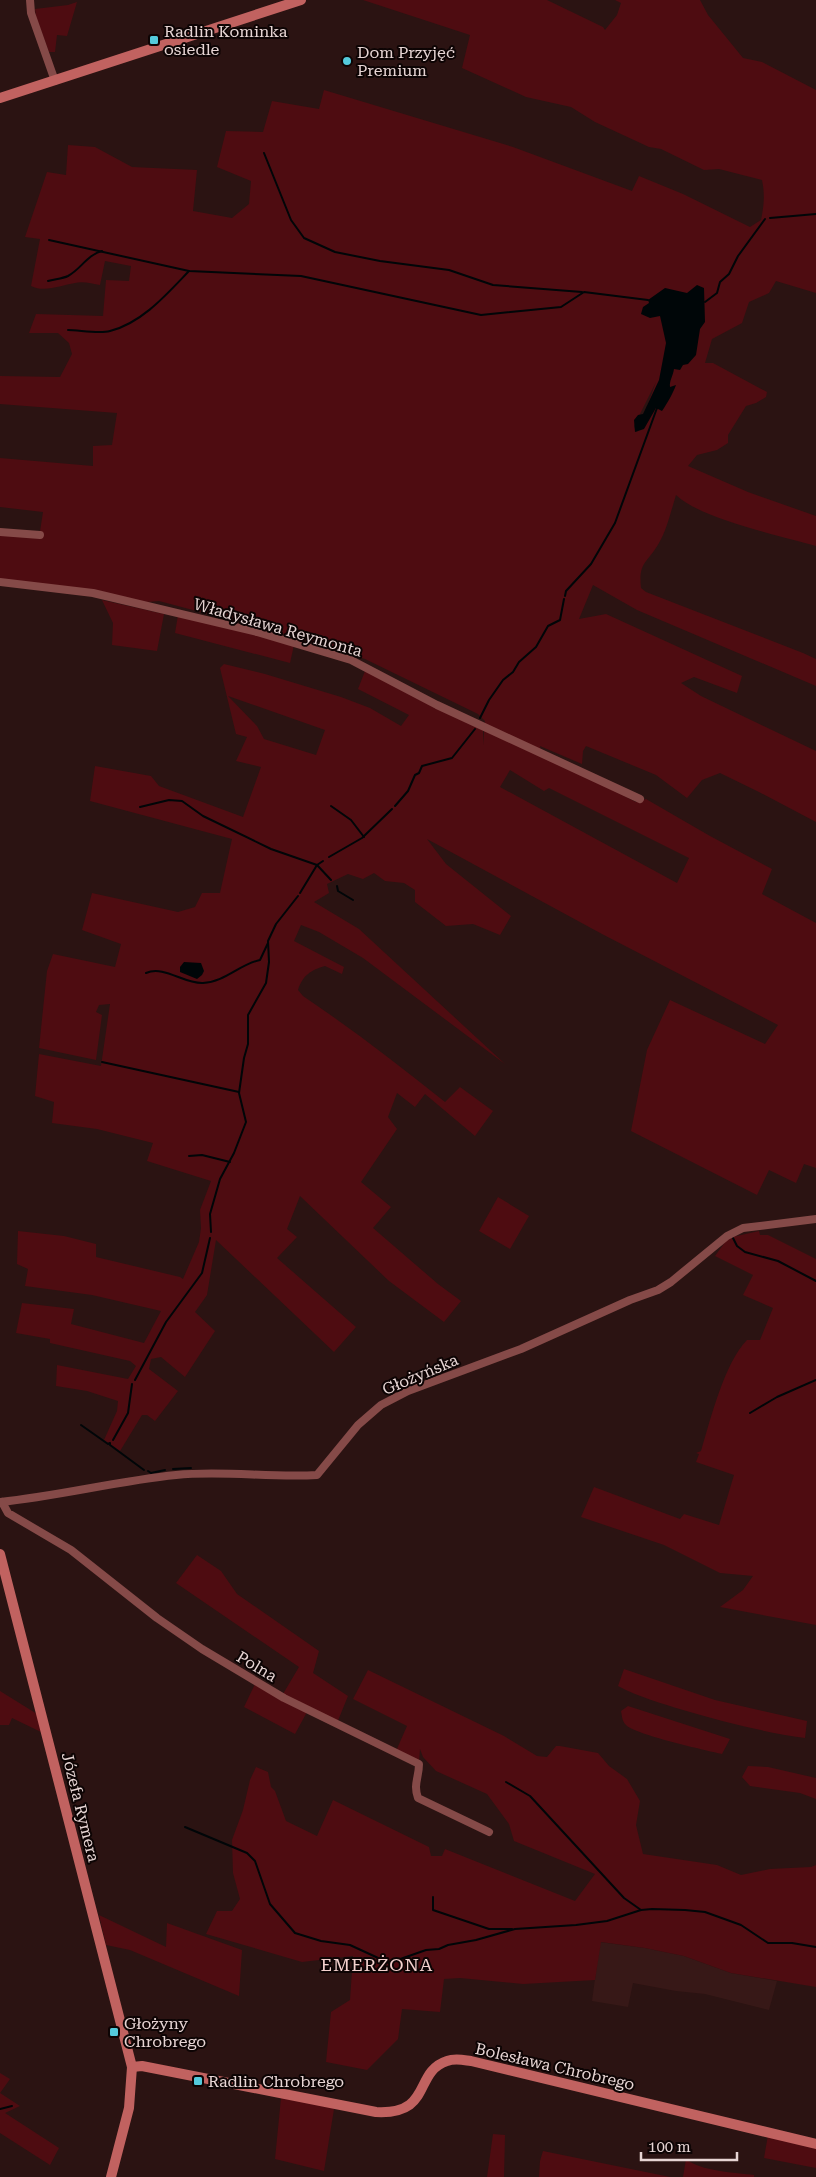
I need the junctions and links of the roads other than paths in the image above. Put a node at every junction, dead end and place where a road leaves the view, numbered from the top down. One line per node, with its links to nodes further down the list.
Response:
1 (30, 0): 3 (street)
2 (302, 0): 3 (street)
3 (55, 80): 4 (street)
4 (0, 98)
5 (0, 532): 6 (street)
6 (40, 535)
7 (0, 582): 8 (street, Władysława Reymonta)
8 (640, 799)
9 (816, 1219): 10 (street, Głożyńska)
10 (1, 1502): 12 (street, Polna)
11 (0, 1554): 13 (street, Józefa Rymera)
12 (489, 1832)
13 (132, 2067): 14 (street, Bolesława Chrobrego); 15 (street, Józefa Rymera)
14 (816, 2144)
15 (111, 2177)

